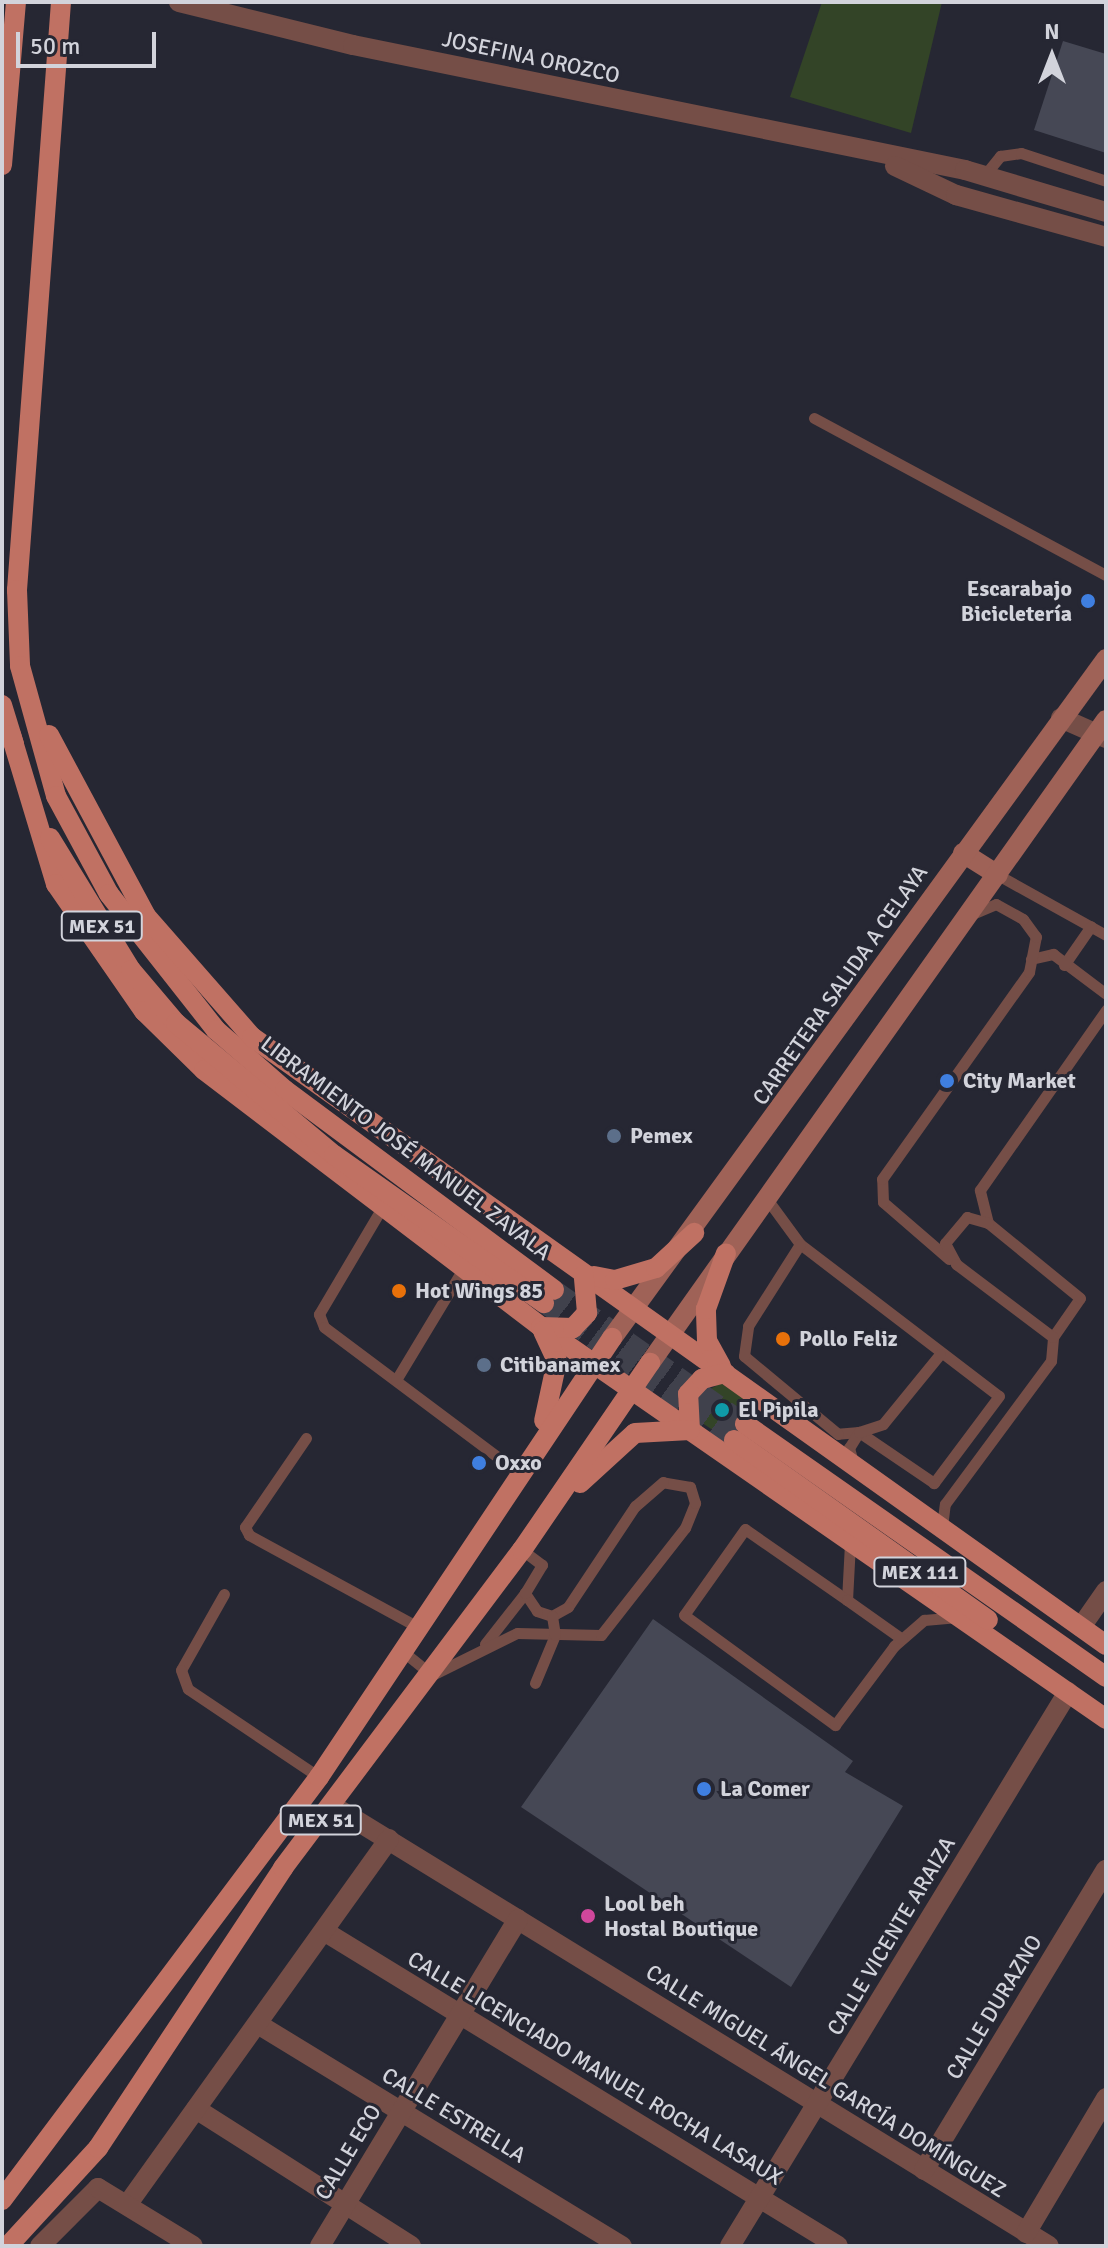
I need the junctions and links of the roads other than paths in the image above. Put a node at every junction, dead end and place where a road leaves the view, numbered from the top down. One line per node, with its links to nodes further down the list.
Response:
1 (16, 2): 5 (main road)
2 (61, 2): 13 (main road, LIBRAMIENTO JOSÉ MANUEL ZAVALA / MEX 51)
3 (179, 2): 4 (street, JOSEFINA OROZCO)
4 (874, 156): 6 (street, JOSEFINA OROZCO); 9 (street, JOSEFINA OROZCO)
5 (2, 165)
6 (984, 176): 7 (lane); 8 (street, JOSEFINA OROZCO)
7 (1106, 181)
8 (1106, 212)
9 (1106, 237)
10 (814, 418): 11 (lane)
11 (1106, 575)
12 (1106, 659): 15 (main road, CARRETERA SALIDA A CELAYA / MEX 51)
13 (26, 688): 17 (main road, LIBRAMIENTO JOSÉ MANUEL ZAVALA / MEX 51); 35 (main road)
14 (2, 705): 17 (main road, LIBRAMIENTO JOSÉ MANUEL ZAVALA / MEX 51)
15 (1061, 718): 16 (street); 18 (main road, CARRETERA SALIDA A CELAYA / MEX 51)
16 (1103, 731): 19 (main road, MEX 51)
17 (11, 735): 28 (main road)
18 (963, 853): 19 (main road); 30 (main road, CARRETERA SALIDA A CELAYA / MEX 51)
19 (998, 875): 20 (main road, MEX 51); 21 (lane)
20 (972, 914): 23 (lane); 27 (main road, MEX 51)
21 (1091, 926): 22 (lane); 24 (lane)
22 (1106, 935)
23 (1031, 959): 24 (lane); 33 (lane)
24 (1064, 965): 25 (lane)
25 (1106, 994)
26 (1106, 1010): 29 (lane)
27 (767, 1199): 31 (lane); 32 (main road, MEX 51)
28 (380, 1211): 34 (main road); 43 (lane)
29 (988, 1223): 33 (lane); 39 (lane)
30 (694, 1233): 35 (main road); 36 (main road, CARRETERA SALIDA A CELAYA / MEX 51)
31 (800, 1244): 40 (lane); 46 (lane)
32 (726, 1253): 38 (main road, MEX 51); 42 (main road)
33 (956, 1264): 39 (lane)
34 (463, 1269): 37 (main road); 43 (lane)
35 (584, 1275): 36 (main road); 37 (main road)
36 (636, 1306): 38 (main road); 41 (main road, CARRETERA SALIDA A CELAYA / MEX 51)
37 (541, 1327): 41 (main road); 49 (main road)
38 (672, 1332): 42 (main road); 44 (main road, MEX 51)
39 (1053, 1337): 51 (lane)
40 (940, 1354): 46 (lane); 46 (lane)
41 (594, 1364): 44 (main road); 49 (main road, MEX 51)
42 (725, 1373): 45 (main road); 48 (main road)
43 (396, 1380): 49 (lane)
44 (632, 1390): 45 (main road); 50 (main road, MEX 51)
45 (690, 1430): 50 (main road); 52 (main road)
46 (859, 1432): 48 (lane)
47 (306, 1438): 60 (lane)
48 (853, 1462): 51 (main road)
49 (518, 1472): 60 (main road, MEX 51)
50 (544, 1521): 53 (main road, MEX 51)
51 (942, 1527): 61 (main road)
52 (850, 1543): 57 (lane); 59 (main road)
53 (522, 1550): 55 (lane); 67 (main road, MEX 51)
54 (1106, 1591): 61 (street)
55 (525, 1593): 58 (lane); 64 (lane)
56 (224, 1594): 73 (lane)
57 (847, 1600): 63 (lane); 63 (lane)
58 (552, 1616): 62 (lane); 62 (lane)
59 (960, 1617): 63 (lane); 70 (main road)
60 (416, 1626): 66 (main road, MEX 51)
61 (1081, 1627): 65 (main road)
62 (555, 1635): 64 (lane); 69 (lane)
63 (902, 1639)
64 (484, 1644): 67 (lane)
65 (1106, 1645)
66 (406, 1654): 67 (lane); 73 (main road, MEX 51)
67 (432, 1675): 74 (main road, MEX 51)
68 (1106, 1677): 71 (main road, MEX 111)
69 (535, 1683)
70 (1068, 1692): 72 (main road); 82 (street, CALLE VICENTE ARAIZA)
71 (1106, 1703)
72 (1106, 1719)
73 (319, 1777): 87 (main road, MEX 51)
74 (333, 1806): 75 (street, CALLE MIGUEL ÁNGEL GARCÍA DOMÍNGUEZ); 91 (main road, MEX 51)
75 (389, 1839): 77 (street, CALLE MIGUEL ÁNGEL GARCÍA DOMÍNGUEZ); 78 (street)
76 (1106, 1870): 85 (street, CALLE DURAZNO)
77 (518, 1919): 79 (street, CALLE ECO); 82 (street, CALLE MIGUEL ÁNGEL GARCÍA DOMÍNGUEZ)
78 (327, 1933): 79 (street, CALLE LICENCIADO MANUEL ROCHA LASAUX); 80 (street)
79 (460, 2014): 84 (street, CALLE ECO); 86 (street, CALLE LICENCIADO MANUEL ROCHA LASAUX)
80 (261, 2026): 83 (street); 84 (street, CALLE ESTRELLA)
81 (1106, 2098): 90 (street)
82 (817, 2104): 85 (street, CALLE MIGUEL ÁNGEL GARCÍA DOMÍNGUEZ); 86 (street, CALLE VICENTE ARAIZA)
83 (196, 2109): 88 (street); 89 (street)
84 (401, 2111): 88 (street, CALLE ECO); 96 (street, CALLE ESTRELLA)
85 (924, 2170): 90 (street, CALLE MIGUEL ÁNGEL GARCÍA DOMÍNGUEZ)
86 (760, 2196): 97 (street, CALLE VICENTE ARAIZA); 98 (street, CALLE LICENCIADO MANUEL ROCHA LASAUX)
87 (2, 2200)
88 (345, 2204): 94 (street, CALLE ECO); 95 (street)
89 (127, 2205): 92 (street); 93 (street)
90 (1026, 2233): 99 (street, CALLE MIGUEL ÁNGEL GARCÍA DOMÍNGUEZ)
91 (8, 2246)
92 (40, 2246)
93 (193, 2246)
94 (320, 2246)
95 (411, 2246)
96 (622, 2246)
97 (730, 2246)
98 (838, 2246)
99 (1049, 2246)

